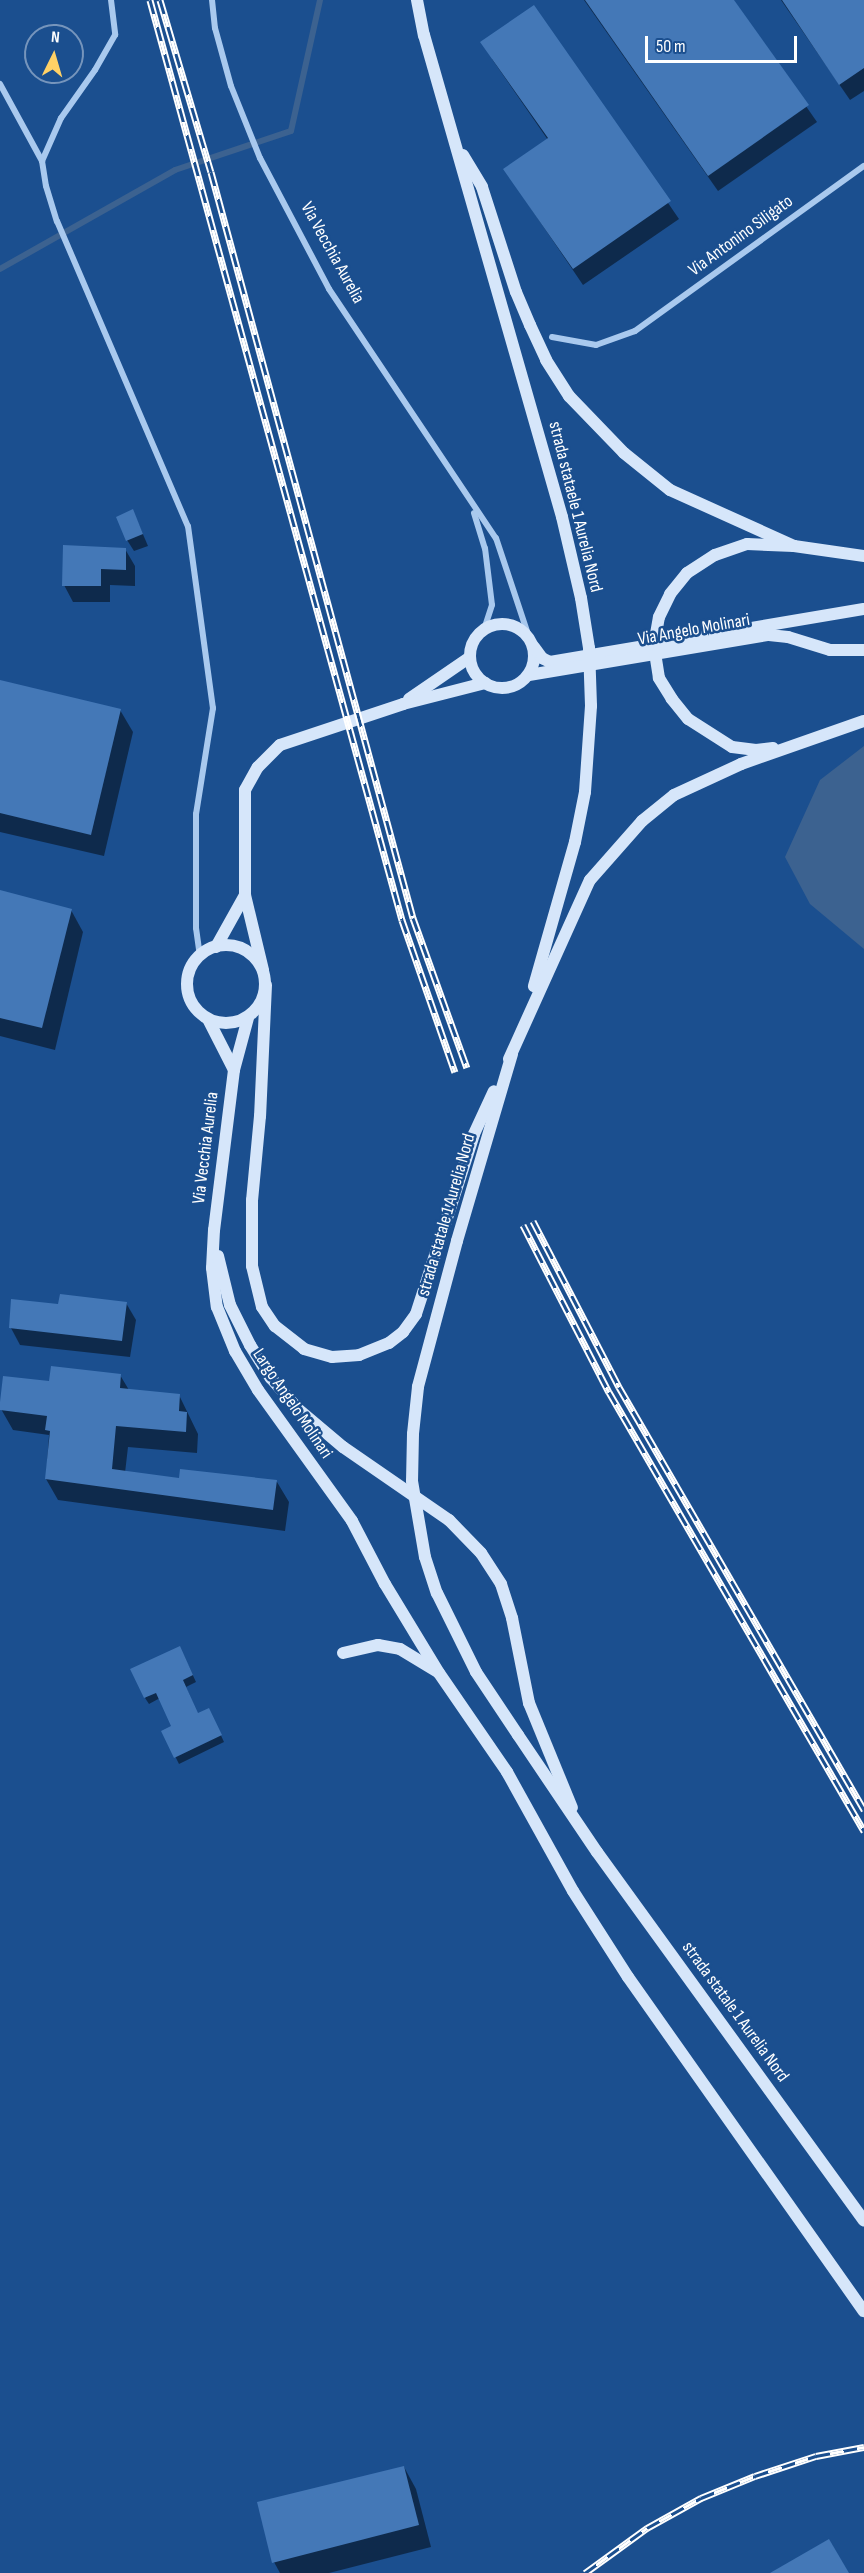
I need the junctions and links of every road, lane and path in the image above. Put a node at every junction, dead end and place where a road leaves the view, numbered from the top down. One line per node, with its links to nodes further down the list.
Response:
1 (111, 0): 6 (street)
2 (212, 0): 9 (street, Via Vecchia Aurelia)
3 (417, 0): 5 (main road, strada stataele 1 Aurelia Nord)
4 (0, 84): 6 (street)
5 (454, 140): 10 (main road); 29 (main road, strada stataele 1 Aurelia Nord)
6 (42, 161): 24 (street)
7 (864, 166): 8 (street, Via Antonino Siligato)
8 (552, 337)
9 (469, 501): 13 (street, Via Vecchia Aurelia); 14 (street, Via Vecchia Aurelia)
10 (794, 546): 11 (main road); 21 (main road)
11 (864, 556)
12 (864, 609): 14 (main road, Via Angelo Molinari)
13 (484, 629): 14 (main road); 16 (main road)
14 (531, 642): 17 (main road)
15 (864, 650): 17 (main road, Via Angelo Molinari)
16 (470, 657): 18 (main road); 19 (main road)
17 (529, 675): 18 (main road)
18 (485, 683): 19 (main road)
19 (403, 704): 22 (main road)
20 (864, 721): 21 (main road)
21 (797, 744): 29 (main road)
22 (245, 895): 23 (main road); 25 (main road)
23 (216, 947): 24 (main road); 25 (main road)
24 (200, 955): 28 (main road)
25 (263, 970): 26 (main road)
26 (266, 985): 27 (main road); 30 (main road)
27 (248, 1018): 28 (main road); 31 (main road, Via Vecchia Aurelia)
28 (208, 1019): 31 (main road, Via Vecchia Aurelia)
29 (520, 1030): 30 (main road)
30 (512, 1054): 35 (main road, strada statale 1 Aurelia Nord)
31 (234, 1070): 32 (main road, Via Vecchia Aurelia)
32 (214, 1230): 34 (main road, Largo Angelo Molinari); 35 (main road)
33 (343, 1653): 34 (main road)
34 (439, 1673): 37 (main road, Largo Angelo Molinari)
35 (577, 1823): 36 (main road, strada statale 1 Aurelia Nord)
36 (864, 2221)
37 (864, 2311)

